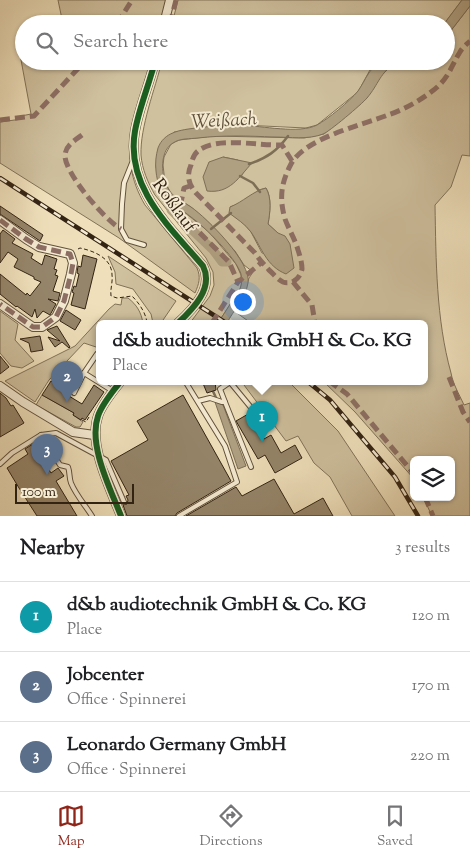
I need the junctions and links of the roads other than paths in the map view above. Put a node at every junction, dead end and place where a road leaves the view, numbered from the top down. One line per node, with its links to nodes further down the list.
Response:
1 (170, 0): 2 (street)
2 (166, 15)
3 (152, 70): 4 (street, Roßlauf)
4 (134, 158): 6 (lane); 8 (street, Roßlauf)
5 (0, 220): 7 (street)
6 (144, 245)
7 (0, 304)
8 (181, 320)
9 (96, 357): 10 (lane)
10 (84, 373): 11 (lane); 19 (lane)
11 (96, 379)
12 (105, 385): 18 (lane)
13 (118, 385): 18 (street)
14 (188, 385): 20 (lane)
15 (226, 385): 21 (lane)
16 (232, 385): 22 (lane)
17 (0, 386): 24 (street)
18 (113, 391): 24 (street)
19 (74, 393)
20 (198, 401): 21 (lane); 31 (lane)
21 (224, 402): 27 (lane)
22 (258, 416)
23 (41, 435): 25 (lane); 26 (lane); 29 (lane)
24 (94, 435): 25 (street)
25 (99, 456): 28 (lane); 30 (street)
26 (0, 464)
27 (251, 467)
28 (124, 502)
29 (92, 516)
30 (121, 516)
31 (179, 516)

